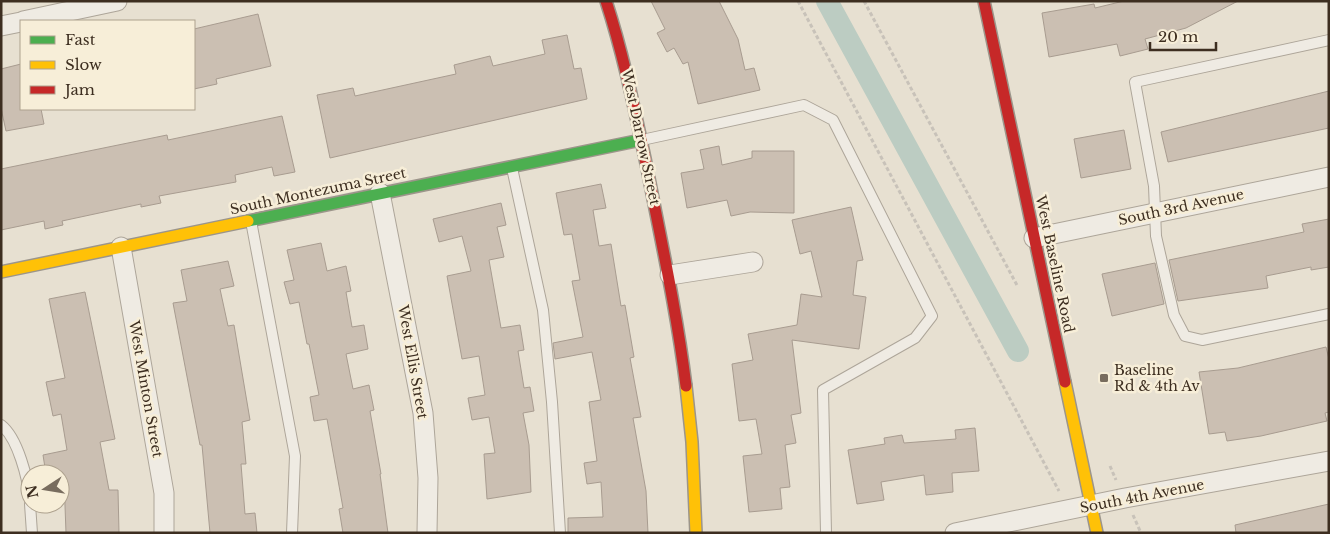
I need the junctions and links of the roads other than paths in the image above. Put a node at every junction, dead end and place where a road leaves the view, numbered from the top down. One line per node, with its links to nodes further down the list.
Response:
1 (117, 1): 4 (street)
2 (606, 1): 8 (street, West Darrow Street)
3 (984, 1): 14 (street, West Baseline Road)
4 (27, 20)
5 (20, 21): 6 (street)
6 (1, 26)
7 (1329, 40): 12 (lane)
8 (641, 140): 9 (street, South Montezuma Street); 18 (street, West Darrow Street); 31 (lane)
9 (512, 168): 11 (street, South Montezuma Street); 29 (lane)
10 (1329, 177): 12 (street, South 3rd Avenue)
11 (380, 193): 13 (street, South Montezuma Street); 28 (street, West Ellis Street)
12 (1155, 212): 14 (street, South 3rd Avenue); 19 (lane)
13 (250, 220): 15 (street, South Montezuma Street); 27 (lane)
14 (1034, 238): 23 (street, West Baseline Road)
15 (121, 247): 17 (street, South Montezuma Street); 26 (street, West Minton Street)
16 (752, 262): 18 (street)
17 (1, 272)
18 (670, 275): 30 (street, West Darrow Street)
19 (1329, 314)
20 (1, 425): 22 (lane)
21 (1329, 461): 23 (street, South 4th Avenue)
22 (22, 464)
23 (1092, 505): 32 (street, South 4th Avenue); 33 (street, West Baseline Road)
24 (31, 514): 25 (lane)
25 (32, 533)
26 (164, 533)
27 (292, 533)
28 (427, 533)
29 (560, 533)
30 (696, 533)
31 (826, 533)
32 (955, 533)
33 (1098, 533)

